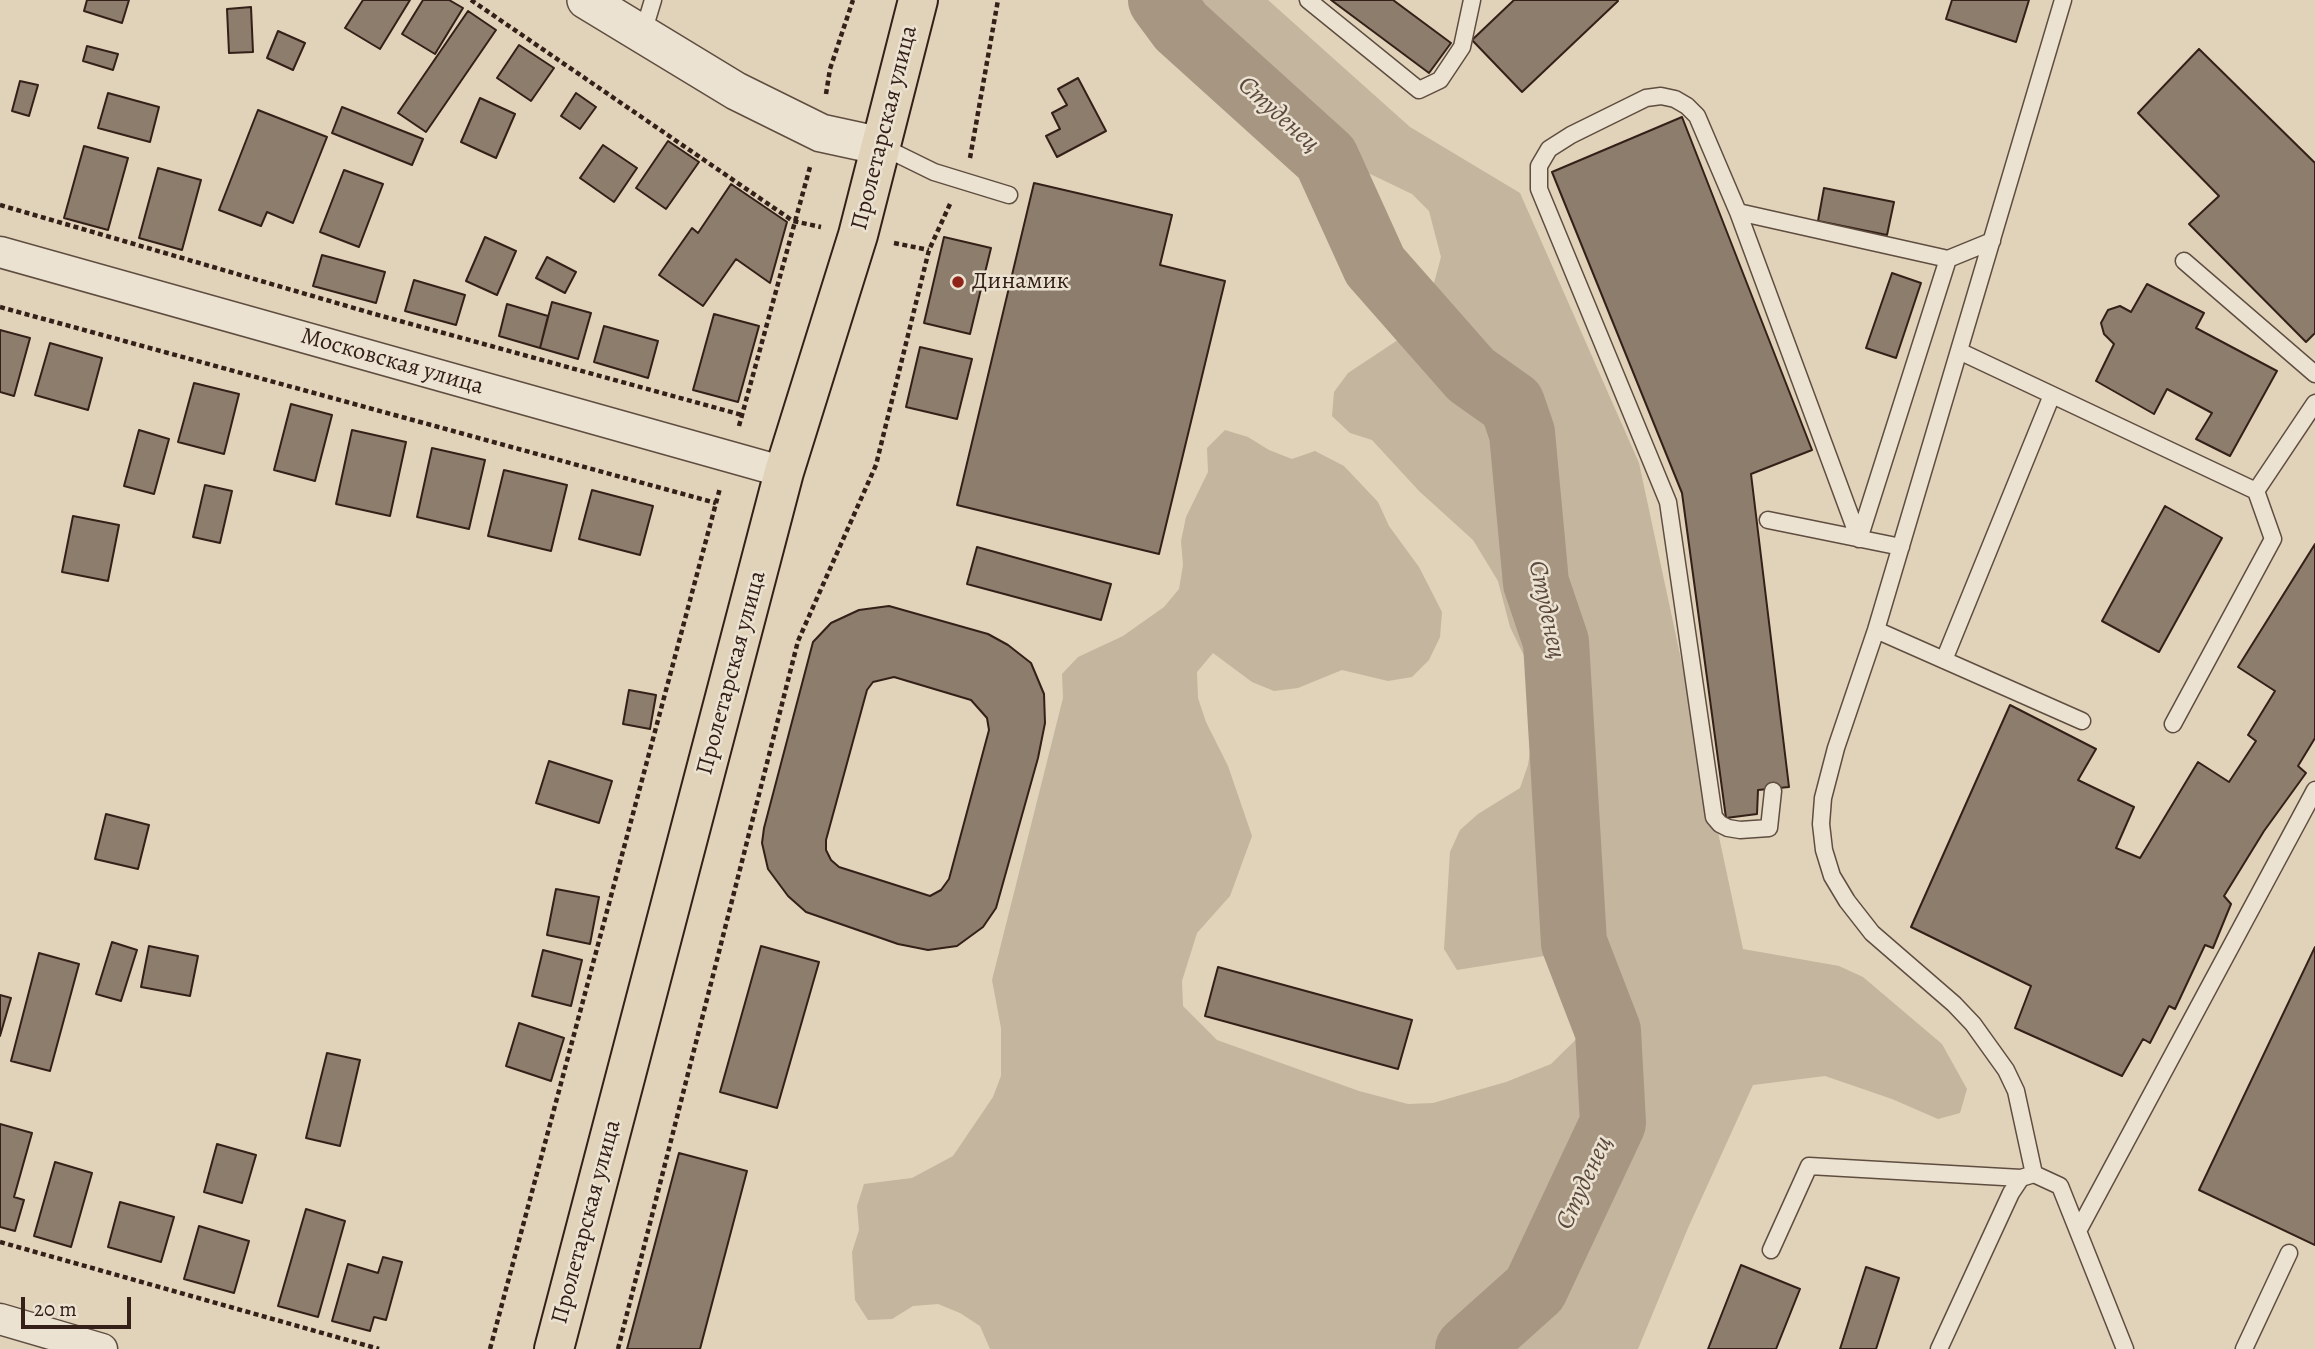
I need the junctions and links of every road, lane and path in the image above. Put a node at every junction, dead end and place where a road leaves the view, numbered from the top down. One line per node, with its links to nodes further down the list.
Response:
1 (471, 0): 12 (path)
2 (586, 0): 8 (street)
3 (918, 0): 9 (main road, Пролетарская улица)
4 (998, 0): 10 (path)
5 (1308, 0): 6 (lane)
6 (1472, 0)
7 (2063, 0): 14 (lane)
8 (648, 17): 9 (street)
9 (881, 146): 10 (lane); 23 (main road, Пролетарская улица)
10 (960, 182): 11 (lane); 44 (path)
11 (1009, 195)
12 (0, 205)
13 (1738, 212): 16 (lane); 26 (lane); 33 (lane)
14 (1992, 240): 16 (lane); 19 (lane)
15 (0, 252): 23 (street, Московская улица)
16 (1948, 259): 26 (lane)
17 (2184, 261): 20 (lane)
18 (0, 307): 42 (path)
19 (1959, 351): 21 (lane); 27 (lane)
20 (2315, 374)
21 (2052, 395): 24 (lane); 29 (lane)
22 (2315, 403): 24 (lane)
23 (784, 472): 43 (main road, Пролетарская улица)
24 (2256, 491): 31 (lane)
25 (1768, 520): 26 (lane)
26 (1859, 538): 27 (lane)
27 (1901, 547): 28 (lane)
28 (1876, 630): 29 (lane); 34 (lane)
29 (1944, 660): 30 (lane)
30 (2082, 721)
31 (2173, 724)
32 (2315, 790): 35 (lane)
33 (1773, 791)
34 (2028, 1176): 35 (lane); 37 (lane); 45 (lane)
35 (2078, 1231): 46 (lane)
36 (0, 1242): 41 (path)
37 (1771, 1250)
38 (2289, 1252): 47 (lane)
39 (0, 1319): 40 (street)
40 (102, 1349)
41 (379, 1349)
42 (490, 1349)
43 (554, 1349)
44 (618, 1349)
45 (1939, 1349)
46 (2125, 1349)
47 (2244, 1349)

